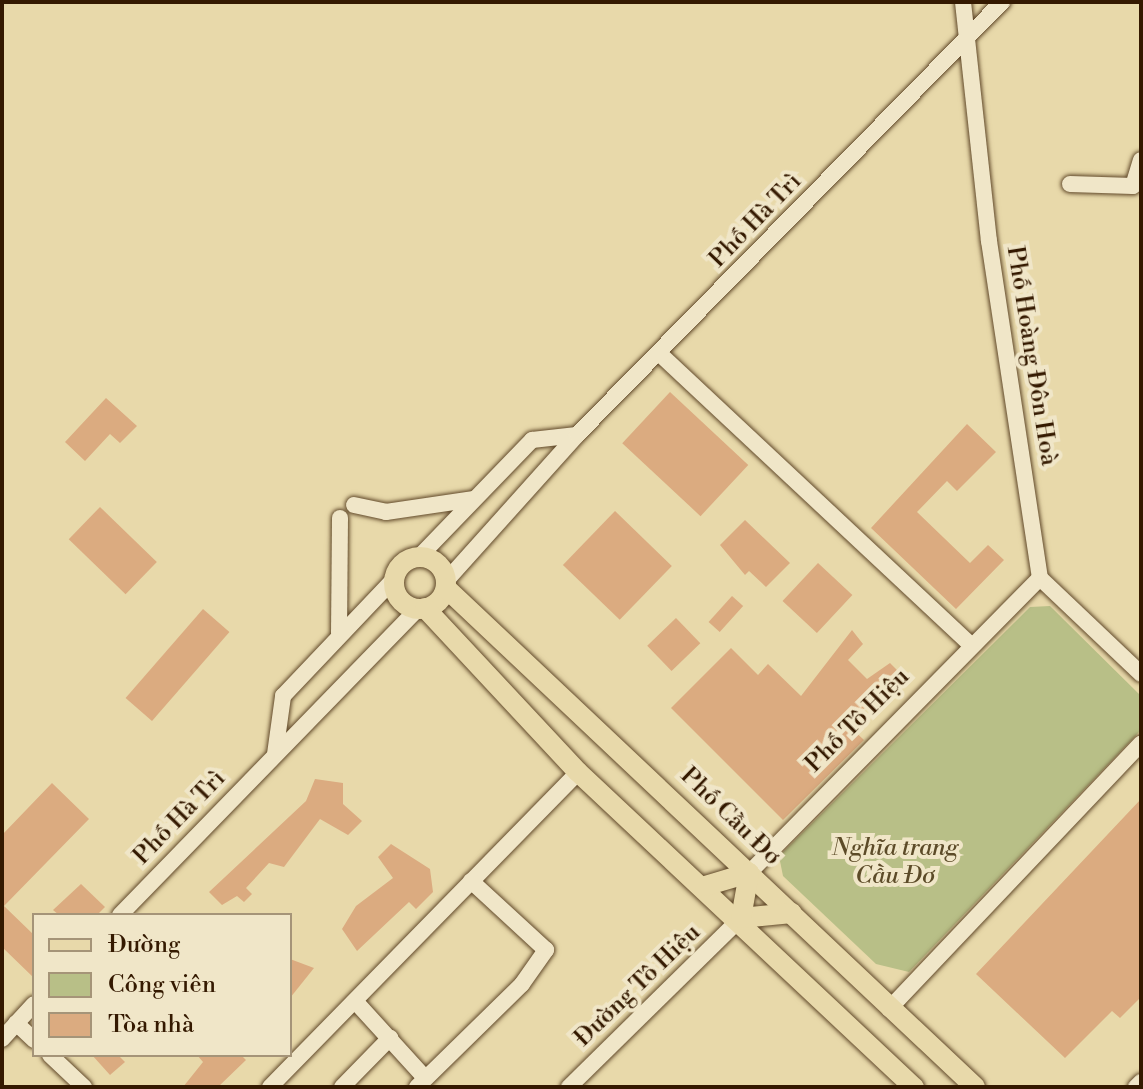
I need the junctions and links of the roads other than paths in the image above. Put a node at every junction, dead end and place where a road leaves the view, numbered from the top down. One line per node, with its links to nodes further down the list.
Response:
1 (963, 2): 3 (street, Phố Hoàng Đôn Hoà)
2 (1002, 2): 3 (street, Phố Hà Trì)
3 (968, 39): 6 (street, Phố Hà Trì); 12 (street, Phố Hoàng Đôn Hoà)
4 (1141, 160): 5 (street)
5 (1070, 184)
6 (660, 354): 7 (street, Phố Hà Trì); 17 (street)
7 (577, 435): 8 (street); 14 (street, Phố Hà Trì)
8 (474, 499): 9 (street); 11 (street)
9 (354, 505)
10 (340, 518): 16 (street)
11 (419, 557): 13 (main road); 14 (main road)
12 (1040, 578): 17 (street, Phố Tô Hiệu); 18 (street)
13 (394, 579): 15 (main road); 16 (street)
14 (446, 584): 15 (main road); 22 (main road, Phố Cầu Đơ)
15 (421, 608): 20 (street, Phố Hà Trì); 21 (main road)
16 (339, 633): 20 (street)
17 (972, 646): 22 (street, Phố Tô Hiệu)
18 (1141, 674)
19 (1141, 743): 30 (street)
20 (275, 754): 25 (street, Phố Hà Trì)
21 (578, 772): 23 (street); 24 (main road)
22 (749, 873): 24 (main road); 26 (main road, Phố Cầu Đơ); 27 (main road)
23 (471, 881): 28 (street); 37 (street)
24 (705, 886): 27 (main road)
25 (122, 913)
26 (792, 913): 27 (main road); 30 (main road, Phố Cầu Đơ)
27 (741, 918): 41 (street, Đường Tô Hiệu); 42 (main road)
28 (355, 1001): 33 (street); 39 (street)
29 (32, 1006): 31 (street)
30 (889, 1009): 43 (main road, Phố Cầu Đơ)
31 (16, 1023): 32 (street); 34 (street)
32 (32, 1038)
33 (390, 1038): 37 (street); 40 (street)
34 (2, 1039)
35 (52, 1057): 38 (street)
36 (1141, 1082): 44 (street)
37 (421, 1083)
38 (84, 1087)
39 (270, 1087)
40 (342, 1087)
41 (569, 1087)
42 (914, 1087)
43 (975, 1087)
44 (1136, 1087)

